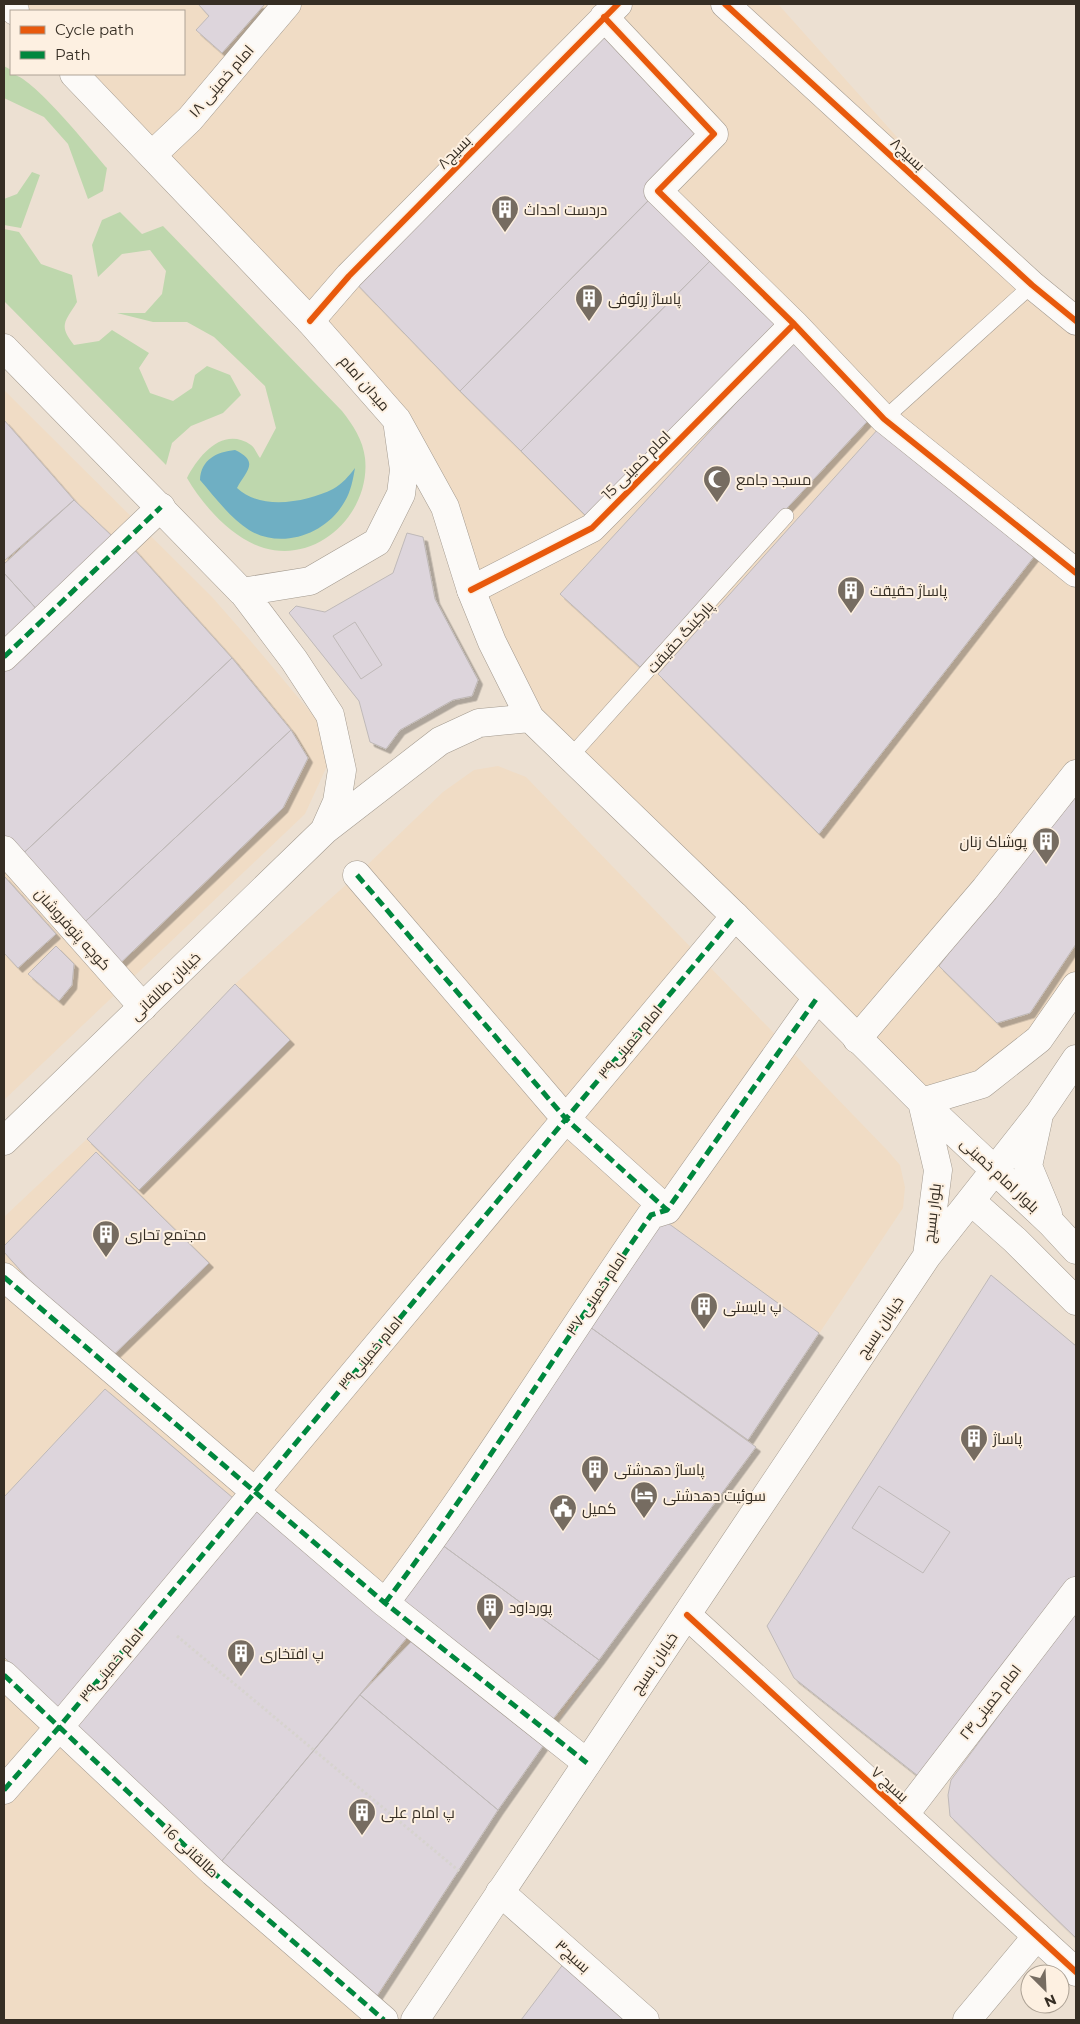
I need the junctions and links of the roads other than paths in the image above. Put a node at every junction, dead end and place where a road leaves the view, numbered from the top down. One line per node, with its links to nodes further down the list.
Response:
1 (287, 4): 5 (street, امام خمینی ۱۸)
2 (725, 4): 6 (street, بسیج۸)
3 (611, 10): 7 (street, بسیج۸); 9 (street)
4 (75, 75): 5 (street, میدان امام)
5 (152, 155): 7 (street, میدان امام)
6 (1032, 285): 8 (street, بسیج۸); 11 (lane)
7 (310, 321): 12 (street, میدان امام)
8 (1076, 321)
9 (794, 324): 11 (street); 16 (street, امام خمینی 15)
10 (4, 348): 13 (street)
11 (884, 419): 15 (street)
12 (397, 420): 16 (street); 17 (street, میدان امام)
13 (161, 508): 17 (street); 18 (street)
14 (786, 516): 20 (lane, پارکینگ حقیقت)
15 (1076, 573)
16 (471, 590): 19 (street)
17 (242, 591): 22 (street)
18 (4, 657)
19 (530, 718): 20 (street, بلوار امام خمینی); 22 (street, خیابان طالقانی)
20 (571, 756): 25 (street, بلوار امام خمینی)
21 (1076, 774): 29 (street)
22 (325, 830): 28 (street, خیابان طالقانی)
23 (4, 850): 28 (street, کوچه پتوفروشان)
24 (357, 875): 33 (street)
25 (735, 916): 27 (street, بلوار امام خمینی); 33 (street, امام خمینی۳۹)
26 (1076, 986): 31 (street)
27 (817, 998): 29 (street, بلوار امام خمینی); 37 (street, امام خمینی ۳۷)
28 (143, 1007): 34 (street, خیابان طالقانی)
29 (857, 1039): 31 (street, بلوار امام خمینی)
30 (1076, 1059): 32 (street, بلوار بسیج)
31 (922, 1102): 35 (street, بلوار امام خمینی); 40 (street, بلوار بسیج)
32 (1039, 1114): 35 (street, بلوار بسیج); 38 (street)
33 (566, 1119): 37 (street); 43 (street, امام خمینی۳۹)
34 (4, 1141)
35 (995, 1171): 36 (street, بلوار بسیج); 38 (street, بلوار امام خمینی)
36 (971, 1201): 40 (street, بلوار بسیج); 42 (street)
37 (667, 1210): 45 (street, امام خمینی ۳۷)
38 (1051, 1223): 39 (street, بلوار امام خمینی)
39 (1076, 1250)
40 (927, 1256): 46 (street, خیابان بسیج)
41 (4, 1277): 43 (street)
42 (1076, 1301)
43 (255, 1492): 45 (street); 48 (street, امام خمینی۳۹)
44 (1076, 1591): 51 (street, امام خمینی۲۴)
45 (385, 1603): 49 (street)
46 (687, 1615): 49 (street, خیابان بسیج); 51 (street, بسیج ۷)
47 (4, 1675): 48 (street, طالقانی 16)
48 (60, 1726): 50 (street, امام خمینی۳۹); 55 (street, طالقانی 16)
49 (587, 1763): 52 (street, خیابان بسیج)
50 (4, 1790)
51 (904, 1814): 53 (street, بسیج ۷)
52 (500, 1892): 56 (street, خیابان بسیج); 57 (street, بسیج۳)
53 (1038, 1936): 54 (street, بسیج ۷); 58 (street)
54 (1076, 1972)
55 (384, 2020)
56 (415, 2020)
57 (645, 2020)
58 (967, 2020)

